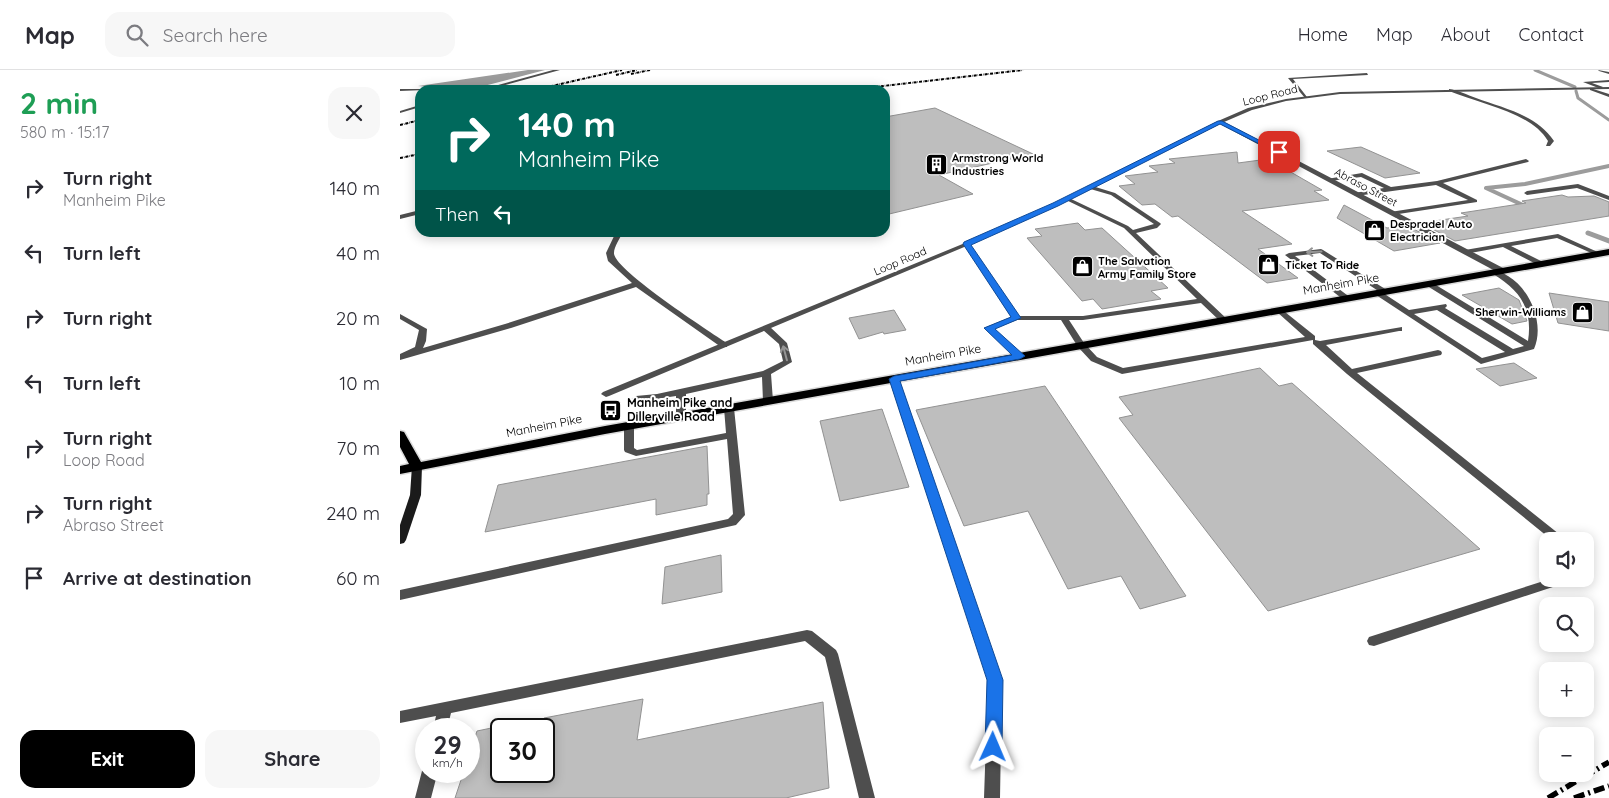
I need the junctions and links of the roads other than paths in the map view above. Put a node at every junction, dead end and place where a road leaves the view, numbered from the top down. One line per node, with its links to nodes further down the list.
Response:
1 (558, 70): 6 (street)
2 (1600, 70): 3 (street)
3 (1609, 73)
4 (1367, 74): 14 (street)
5 (1609, 81): 7 (street)
6 (501, 85)
7 (1600, 88): 8 (street, Loop Road); 9 (street, Loop Road)
8 (1609, 88)
9 (1591, 89): 12 (street, Loop Road); 13 (street)
10 (400, 90): 11 (street)
11 (415, 90)
12 (1451, 90): 14 (street, Loop Road); 18 (street)
13 (1609, 96)
14 (1305, 97): 17 (street, Loop Road)
15 (415, 108): 16 (street)
16 (400, 112)
17 (1220, 122): 20 (street, Abraso Street); 22 (street, Loop Road)
18 (1548, 145)
19 (1526, 161): 21 (street)
20 (1330, 179): 23 (street); 25 (street, Abraso Street)
21 (1437, 183): 23 (street); 29 (street)
22 (1090, 187): 27 (street, Loop Road); 31 (street)
23 (1390, 190): 25 (street)
24 (1527, 193): 26 (street)
25 (1356, 194): 29 (street, Abraso Street)
26 (1609, 198)
27 (1067, 199): 31 (street); 33 (street, Loop Road)
28 (415, 213): 30 (street)
29 (1392, 213): 35 (street, Abraso Street)
30 (400, 217)
31 (1130, 232): 44 (street)
32 (618, 237): 40 (street)
33 (967, 244): 51 (street); 53 (street, Loop Road)
34 (1504, 245): 35 (street); 37 (street); 38 (street)
35 (1465, 252): 39 (street, Abraso Street)
36 (1609, 252): 37 (main road, Manheim Pike)
37 (1598, 254): 38 (main road, Manheim Pike)
38 (1540, 264): 39 (main road, Manheim Pike)
39 (1499, 272): 41 (main road, Manheim Pike); 58 (street, Abraso Street)
40 (637, 284): 56 (street); 60 (street)
41 (1428, 284): 42 (main road, Manheim Pike); 45 (street)
42 (1382, 292): 43 (main road, Manheim Pike); 43 (street, one-way to 43); 48 (street)
43 (1348, 298): 47 (main road, Manheim Pike)
44 (1203, 300): 50 (street); 52 (street)
45 (1458, 303): 46 (street); 58 (street)
46 (1438, 307): 48 (street); 59 (street)
47 (1280, 310): 52 (main road, Manheim Pike); 55 (street)
48 (1407, 313): 59 (street)
49 (400, 316): 60 (street)
50 (1063, 317): 51 (street); 57 (street)
51 (1016, 318): 62 (street)
52 (1224, 320): 57 (main road, Manheim Pike)
53 (766, 328): 56 (street, Loop Road); 65 (street, one-way to 53)
54 (1399, 329): 55 (street)
55 (1315, 341): 57 (street); 64 (street)
56 (724, 345): 68 (street, Loop Road)
57 (1081, 345): 62 (main road, Manheim Pike)
58 (1531, 347): 59 (street)
59 (1511, 352)
60 (416, 353): 63 (street)
61 (1438, 353): 64 (street)
62 (1020, 356): 66 (main road, Manheim Pike)
63 (400, 357)
64 (1350, 372): 78 (street)
65 (766, 374): 67 (street); 70 (street)
66 (894, 379): 70 (main road, Manheim Pike); 89 (street)
67 (681, 392): 69 (street); 72 (street)
68 (606, 394)
69 (636, 399)
70 (768, 401): 71 (main road, Manheim Pike)
71 (729, 408): 72 (main road, Manheim Pike); 75 (street)
72 (681, 416): 73 (main road, Manheim Pike)
73 (629, 426): 75 (street); 76 (main road, Manheim Pike)
74 (400, 435): 76 (main road)
75 (732, 435): 81 (street)
76 (417, 466): 77 (main road, Manheim Pike); 79 (main road)
77 (400, 470)
78 (1549, 532)
79 (400, 540)
80 (1539, 587): 82 (street)
81 (400, 595)
82 (1374, 641)
83 (445, 708): 84 (street); 85 (street); 88 (street)
84 (400, 717)
85 (443, 718)
86 (427, 783): 87 (street)
87 (424, 798)
88 (867, 798)
89 (992, 798)

